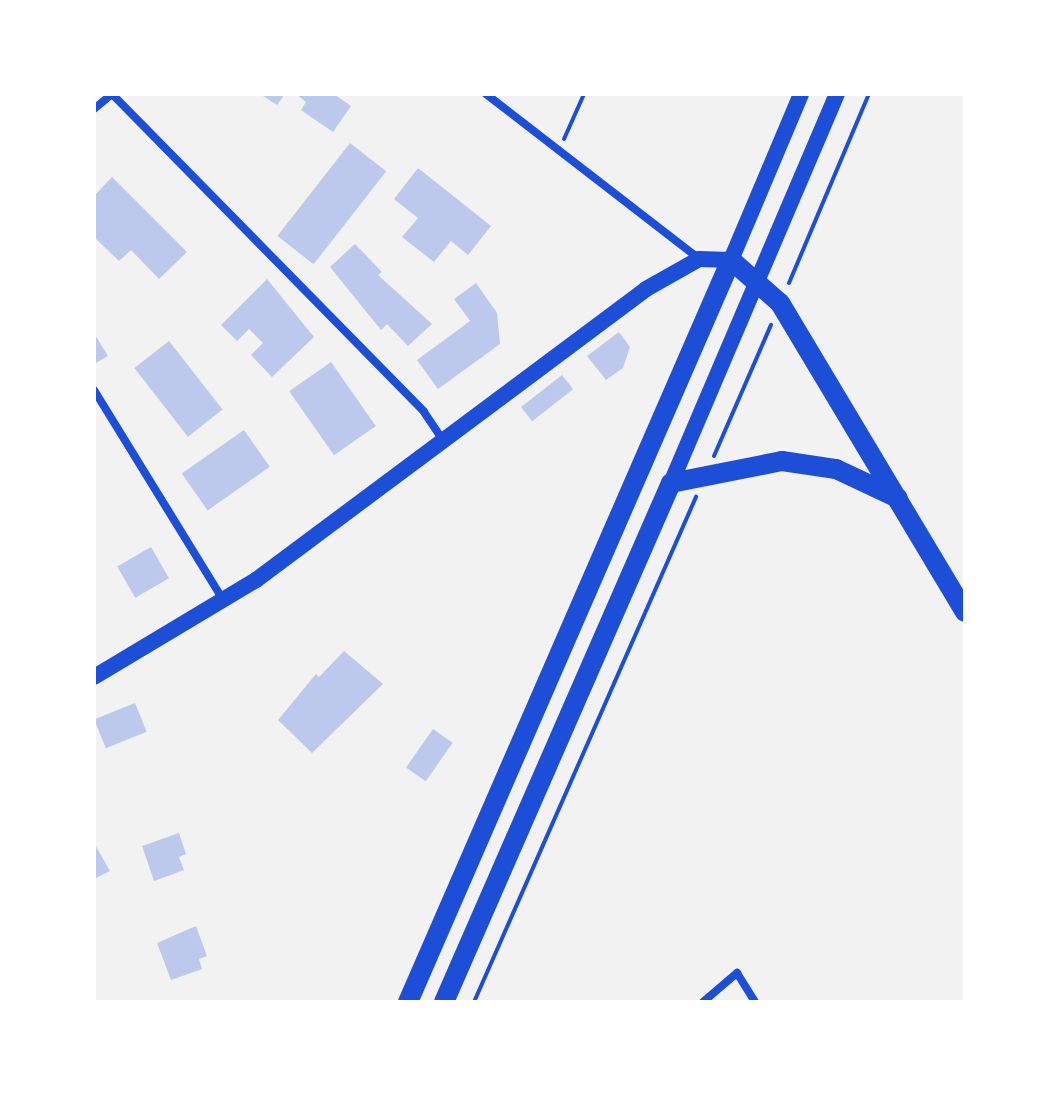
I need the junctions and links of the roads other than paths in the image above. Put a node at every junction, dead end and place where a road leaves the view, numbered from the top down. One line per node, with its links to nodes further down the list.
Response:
1 (112, 94): 5 (street); 10 (street)
2 (486, 94): 6 (street)
3 (801, 94): 7 (main road)
4 (837, 94): 8 (main road)
5 (94, 109)
6 (699, 259): 7 (main road); 10 (main road)
7 (731, 260): 8 (main road); 16 (main road)
8 (759, 280): 11 (main road); 12 (main road)
9 (94, 390): 13 (street)
10 (443, 441): 13 (main road)
11 (671, 483): 12 (main road); 17 (main road)
12 (898, 498): 14 (main road)
13 (224, 601): 15 (main road)
14 (965, 612)
15 (94, 677)
16 (408, 1002)
17 (444, 1002)
18 (703, 1002): 19 (street)
19 (755, 1002)

